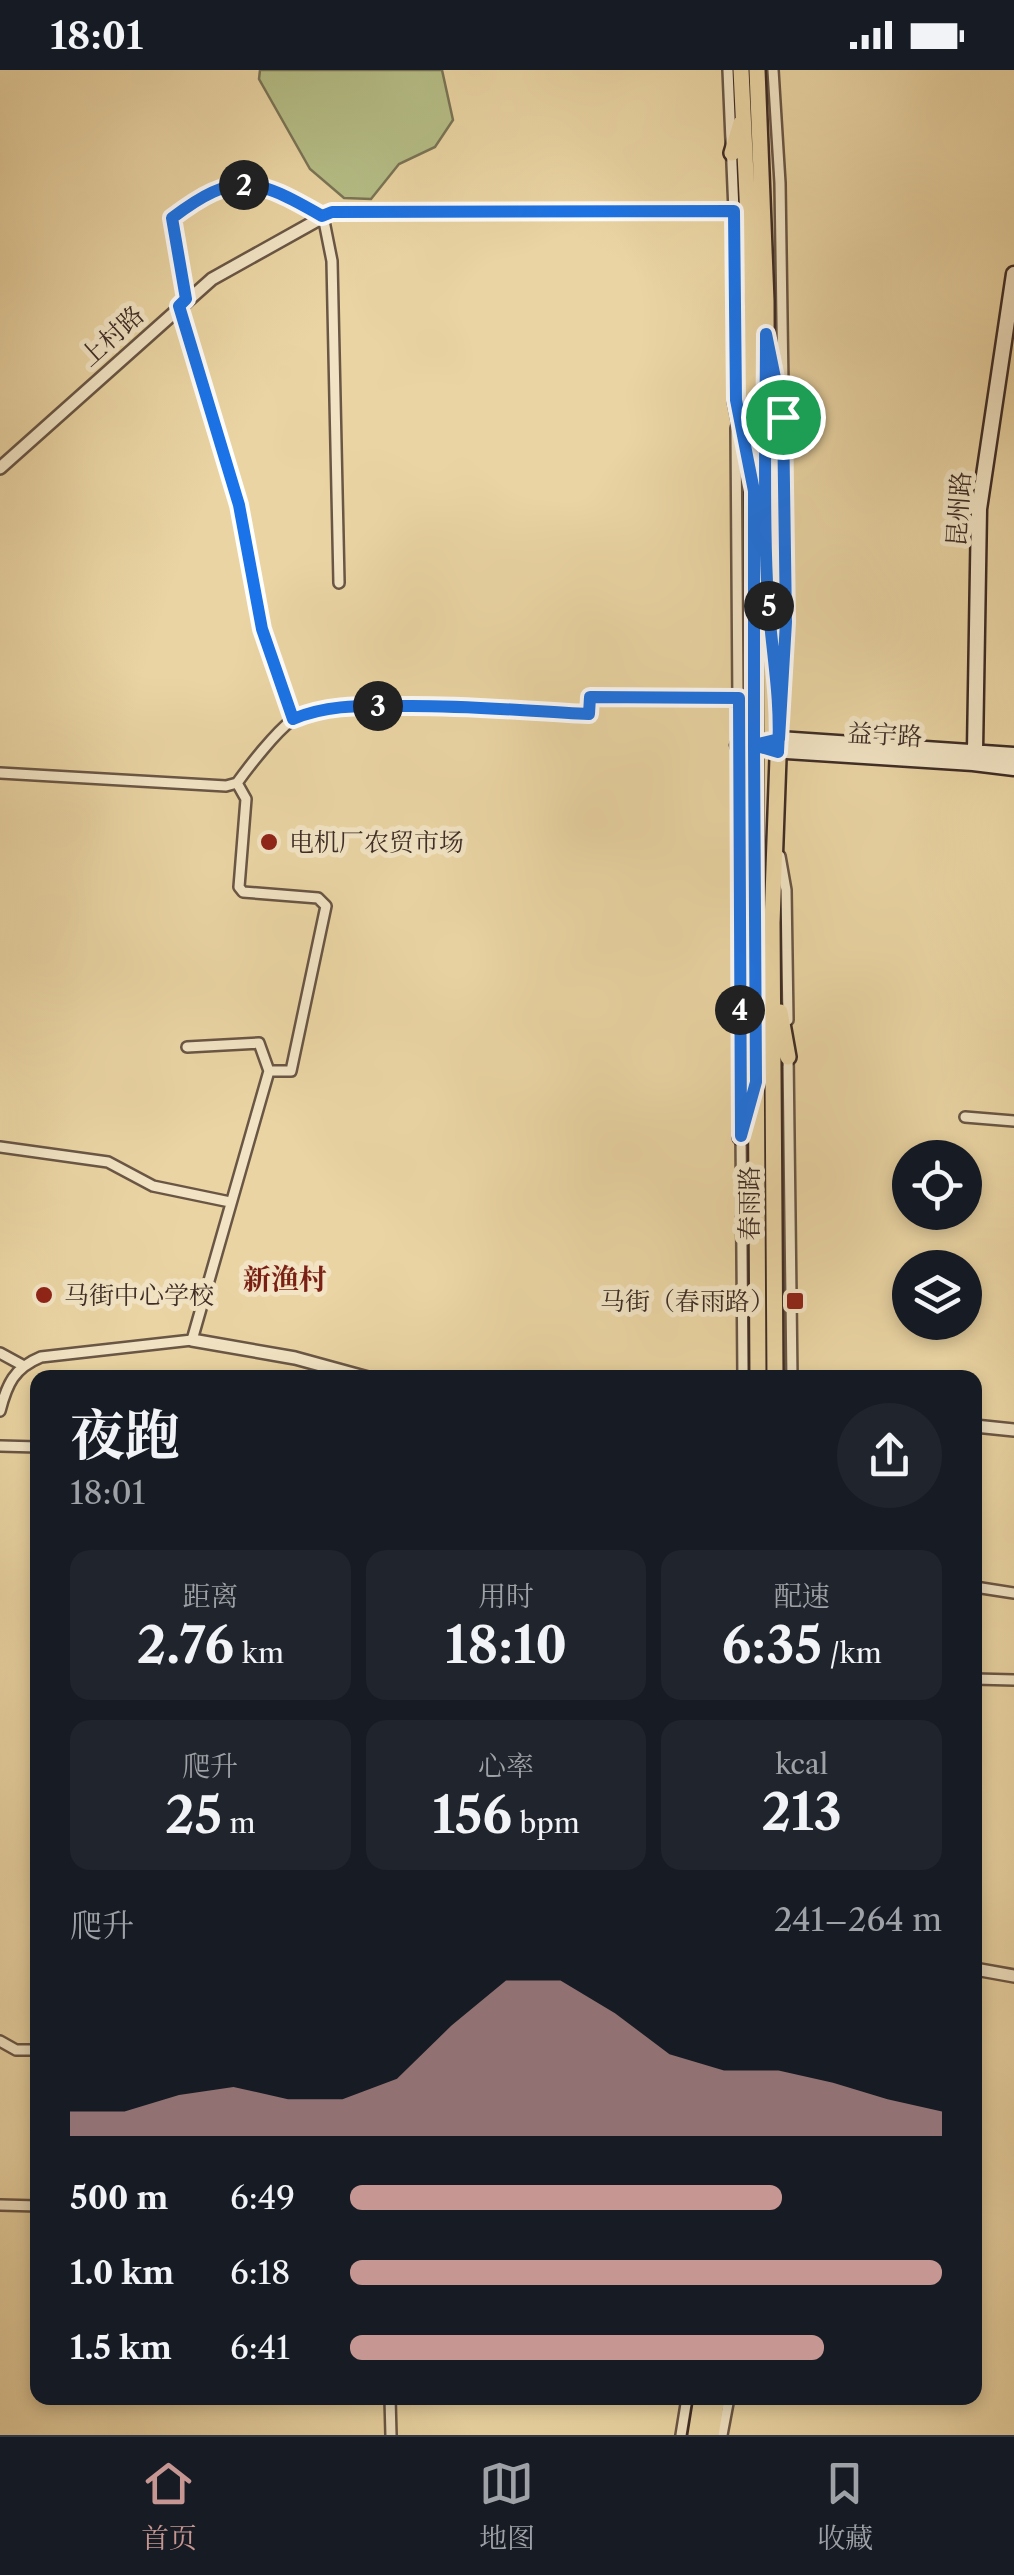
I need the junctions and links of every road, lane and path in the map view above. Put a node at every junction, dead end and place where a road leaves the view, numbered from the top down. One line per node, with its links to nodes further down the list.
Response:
1 (728, 70): 6 (street)
2 (741, 70): 5 (main road, 春雨路)
3 (756, 70): 11 (main road, 春雨路)
4 (773, 70): 13 (street)
5 (744, 109): 6 (main road); 15 (main road, 春雨路)
6 (732, 153): 7 (street)
7 (734, 211): 8 (street, 上村路); 12 (street)
8 (322, 216): 10 (street, 上村路); 10 (street); 16 (street)
9 (1014, 274): 22 (main road, 昆州路)
10 (183, 302): 14 (street, 上村路); 19 (street)
11 (766, 334): 13 (main road); 18 (main road, 春雨路)
12 (736, 400): 15 (main road); 17 (street)
13 (783, 417): 18 (street)
14 (0, 468)
15 (754, 491): 20 (main road, 春雨路)
16 (338, 583)
17 (739, 698): 19 (street); 20 (street)
18 (780, 703): 21 (main road, 春雨路)
19 (293, 719): 26 (street)
20 (746, 745): 21 (main road, 益宁路); 32 (main road, 春雨路); 35 (street)
21 (778, 745): 22 (main road, 益宁路); 24 (main road, 益宁路); 27 (main road, 春雨路)
22 (974, 750): 23 (main road, 益宁路)
23 (1014, 754)
24 (1014, 768)
25 (0, 773): 26 (street)
26 (237, 783): 31 (street)
27 (777, 837): 28 (main road, 春雨路); 30 (street)
28 (772, 966): 30 (main road); 44 (main road, 春雨路)
29 (187, 1047): 31 (street)
30 (788, 1057): 45 (street)
31 (268, 1071): 37 (street)
32 (756, 1082): 35 (main road); 43 (main road, 春雨路)
33 (965, 1117): 34 (street)
34 (1014, 1121)
35 (741, 1136): 42 (street)
36 (0, 1147): 37 (street)
37 (230, 1202): 38 (street)
38 (192, 1340): 40 (street); 41 (street)
39 (0, 1353): 40 (street)
40 (22, 1365): 46 (street)
41 (339, 1370)
42 (743, 1370)
43 (758, 1370)
44 (775, 1370)
45 (792, 1370)
46 (0, 1411)
47 (982, 1427): 48 (street)
48 (1014, 1430)
49 (0, 1446): 50 (street)
50 (30, 1448)
51 (982, 1588): 52 (street)
52 (1014, 1594)
53 (982, 1678): 54 (street)
54 (1014, 1680)
55 (982, 1971): 56 (street)
56 (1014, 1976)
57 (0, 2041): 58 (street)
58 (30, 2050)
59 (0, 2205): 60 (street)
60 (30, 2206)
61 (390, 2405): 65 (street)
62 (686, 2405): 66 (street)
63 (701, 2405): 67 (main road)
64 (722, 2405): 68 (main road)
65 (391, 2435)
66 (681, 2435)
67 (696, 2435)
68 (711, 2435)

